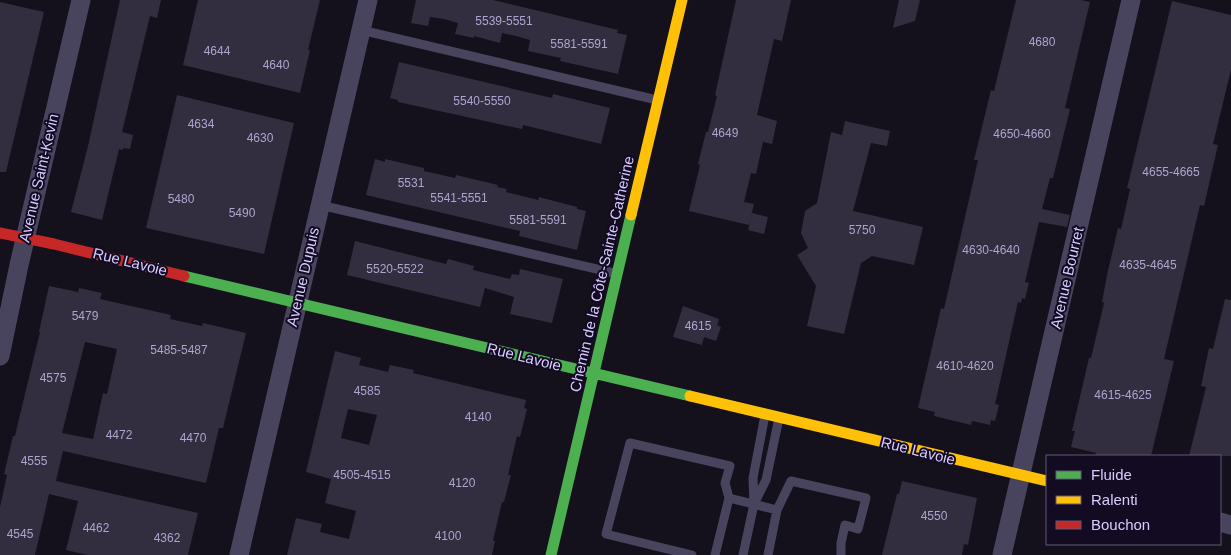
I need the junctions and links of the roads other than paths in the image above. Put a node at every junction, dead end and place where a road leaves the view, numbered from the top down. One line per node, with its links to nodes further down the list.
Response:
1 (80, 0): 9 (street, Avenue Saint-Kevin)
2 (368, 0): 5 (street, Avenue Dupuis)
3 (682, 0): 6 (street, Chemin de la Côte-Sainte-Catherine)
4 (1131, 0): 16 (street, Avenue Bourret)
5 (361, 30): 6 (lane); 7 (street, Avenue Dupuis)
6 (658, 100): 10 (street, Chemin de la Côte-Sainte-Catherine)
7 (320, 205): 10 (lane); 11 (street, Avenue Dupuis)
8 (0, 232): 9 (street, Rue Lavoie)
9 (26, 237): 11 (street, Rue Lavoie); 12 (street, Avenue Saint-Kevin)
10 (617, 274): 13 (street, Chemin de la Côte-Sainte-Catherine)
11 (297, 302): 13 (street, Rue Lavoie); 21 (street, Avenue Dupuis)
12 (0, 356)
13 (594, 374): 14 (street, Rue Lavoie); 22 (street, Chemin de la Côte-Sainte-Catherine)
14 (765, 415): 15 (street, Rue Lavoie); 19 (lane)
15 (779, 418): 16 (street, Rue Lavoie); 19 (lane)
16 (1021, 475): 17 (street, Rue Lavoie); 28 (street, Avenue Bourret)
17 (1046, 481)
18 (728, 498): 19 (lane); 23 (lane); 24 (lane)
19 (754, 504): 20 (lane); 25 (lane)
20 (777, 510): 26 (lane); 27 (lane)
21 (239, 555)
22 (551, 555)
23 (692, 555)
24 (715, 555)
25 (743, 555)
26 (768, 555)
27 (842, 555)
28 (1002, 555)

